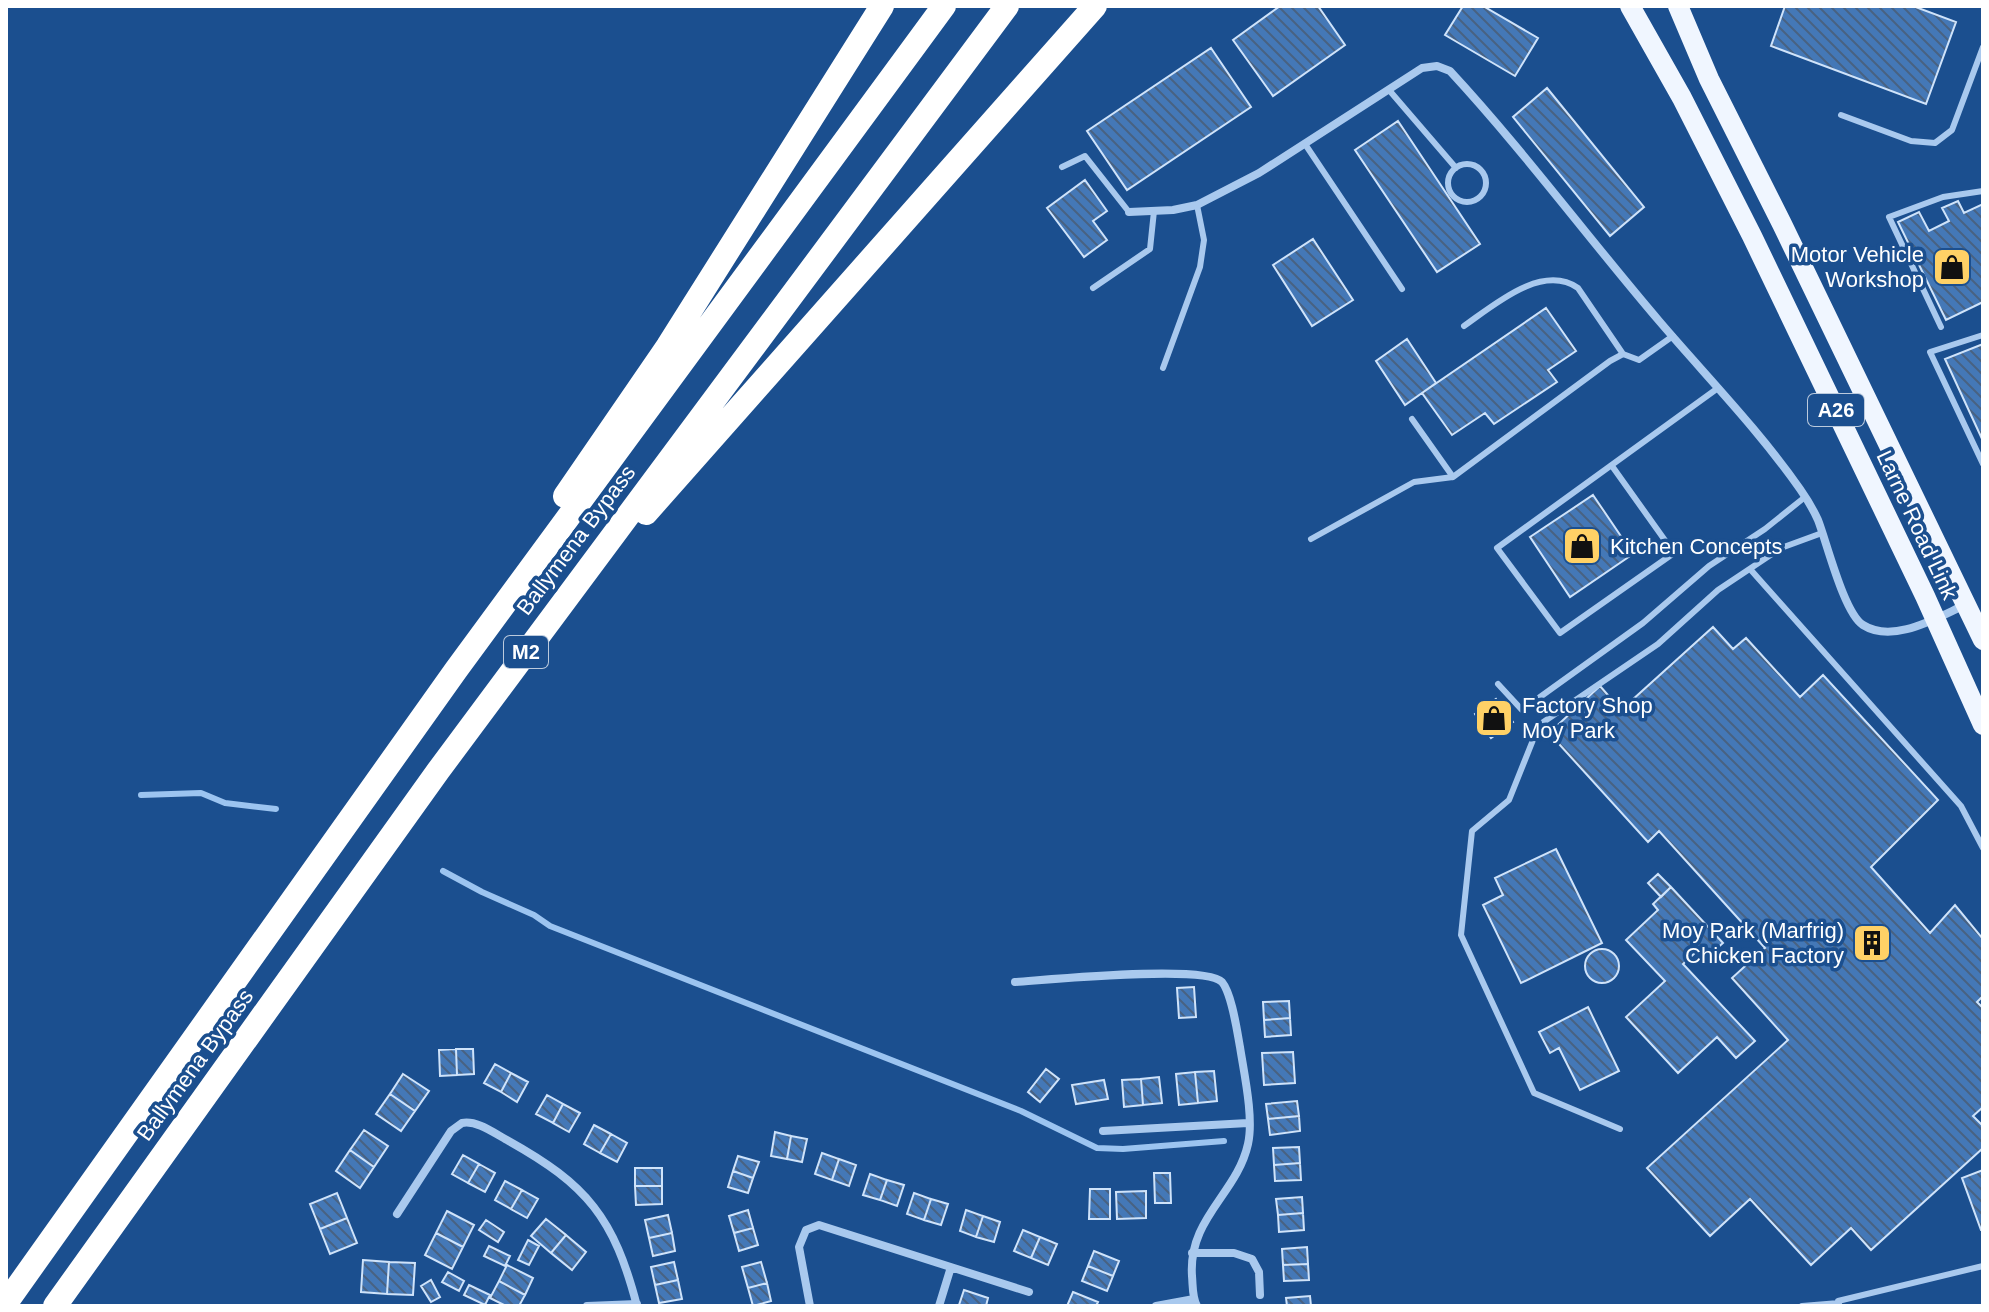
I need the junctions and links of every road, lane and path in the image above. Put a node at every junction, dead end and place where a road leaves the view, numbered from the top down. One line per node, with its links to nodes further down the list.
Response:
1 (882, 6): 41 (highway, M2)
2 (944, 6): 41 (highway, Ballymena Bypass / M2)
3 (1007, 6): 39 (highway, Ballymena Bypass / M2)
4 (1095, 6): 39 (highway, M2)
5 (1630, 6): 35 (main road, Larne Road Link / A26)
6 (1678, 6): 34 (main road, Larne Road Link / A26)
7 (1983, 47): 9 (lane)
8 (1389, 90): 10 (street); 12 (lane); 22 (street)
9 (1841, 115)
10 (1305, 144): 14 (street); 18 (lane)
11 (1062, 167): 16 (lane)
12 (1456, 168): 12 (lane)
13 (1983, 191): 20 (lane)
14 (1197, 205): 15 (street); 24 (lane)
15 (1154, 211): 16 (street); 17 (lane)
16 (1129, 212)
17 (1093, 288)
18 (1402, 289)
19 (1464, 326): 23 (lane)
20 (1941, 327)
21 (1983, 335): 27 (lane)
22 (1673, 336): 23 (lane); 25 (street)
23 (1623, 354): 29 (lane)
24 (1163, 368)
25 (1718, 388): 28 (lane); 30 (street)
26 (1412, 419): 29 (lane)
27 (1983, 464)
28 (1612, 466): 28 (lane)
29 (1453, 477): 32 (lane)
30 (1805, 497): 31 (street); 37 (lane)
31 (1822, 533): 33 (lane); 35 (street)
32 (1311, 539)
33 (1750, 569): 40 (lane); 44 (lane)
34 (1966, 604): 35 (street); 36 (main road, Larne Road Link / A26)
35 (1935, 618): 38 (main road, Larne Road Link / A26)
36 (1983, 640)
37 (1498, 684)
38 (1983, 725)
39 (438, 771): 56 (highway, Ballymena Bypass / M2)
40 (1983, 848)
41 (292, 899): 52 (highway, Ballymena Bypass / M2)
42 (1015, 982): 43 (street)
43 (1248, 1123): 45 (street); 47 (street)
44 (1620, 1129)
45 (1103, 1131)
46 (397, 1214): 55 (street)
47 (1192, 1253): 51 (street); 53 (street)
48 (1983, 1266): 54 (lane)
49 (951, 1267): 50 (street); 58 (street); 59 (street)
50 (1029, 1292)
51 (1260, 1295)
52 (6, 1303)
53 (1196, 1303): 60 (street)
54 (1839, 1304): 61 (lane)
55 (637, 1305): 57 (street)
56 (55, 1306)
57 (587, 1306)
58 (810, 1306)
59 (939, 1306)
60 (1156, 1306)
61 (1802, 1306)

